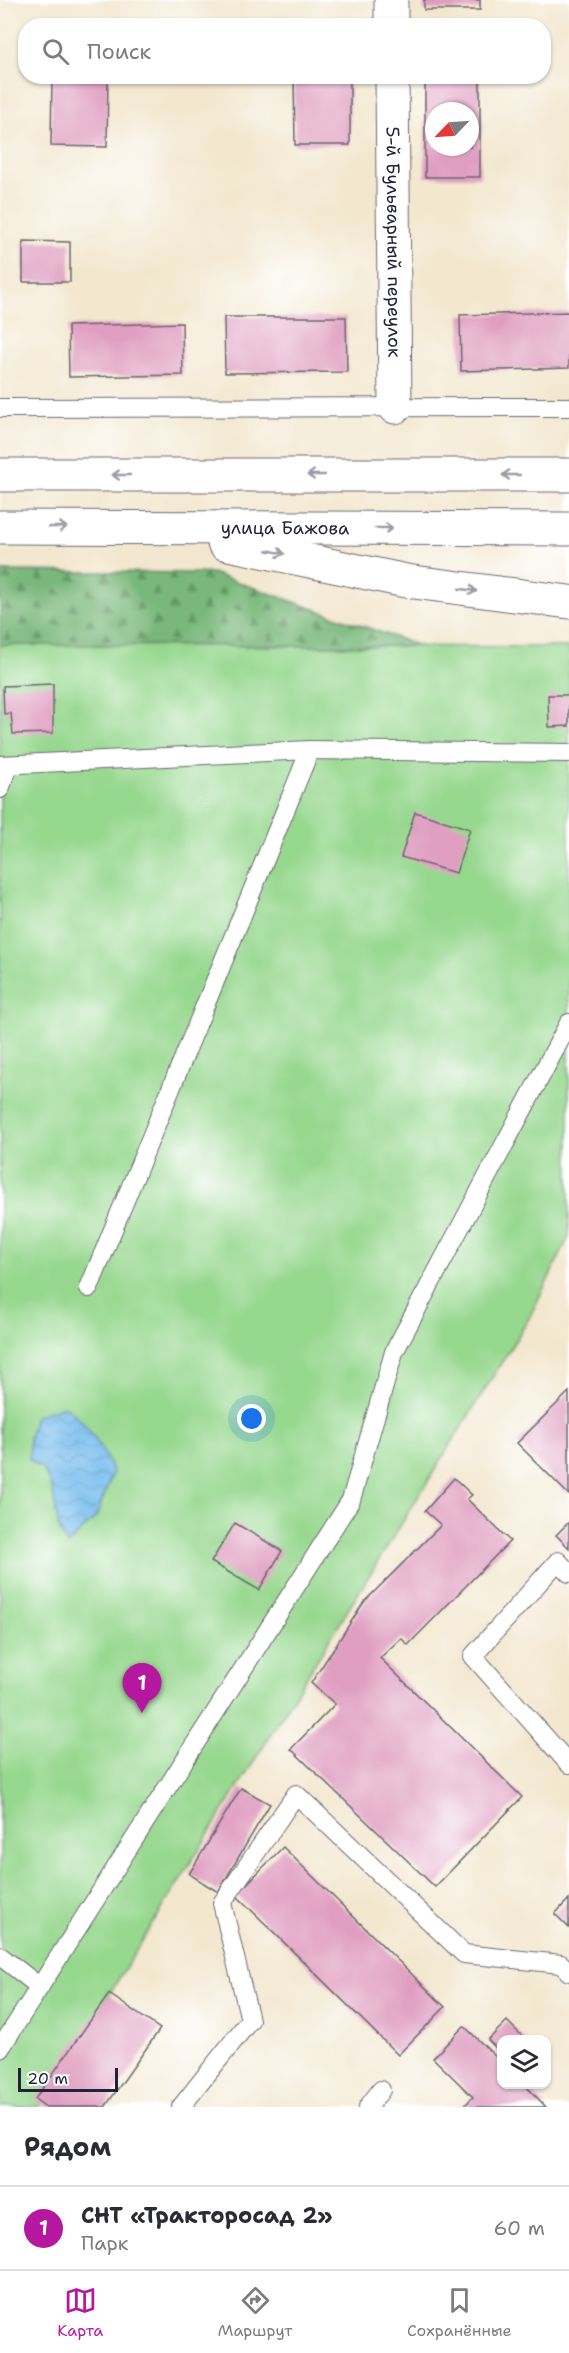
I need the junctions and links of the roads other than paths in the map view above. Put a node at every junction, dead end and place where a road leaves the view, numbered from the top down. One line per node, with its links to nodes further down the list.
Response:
1 (391, 0): 2 (main road)
2 (391, 18)
3 (392, 84): 5 (main road, 5-й Бульварный переулок)
4 (569, 406): 5 (lane)
5 (395, 407): 6 (lane)
6 (0, 408)
7 (0, 475): 8 (main road, one-way to 7)
8 (569, 475)
9 (0, 527): 10 (main road, улица Бажова, one-way to 10)
10 (136, 527): 11 (main road, улица Бажова, one-way to 11); 12 (main road, one-way to 12)
11 (569, 529)
12 (569, 602)
13 (310, 750): 14 (lane); 15 (lane); 18 (lane)
14 (569, 753)
15 (4, 766): 16 (lane)
16 (0, 789)
17 (569, 1023): 23 (lane)
18 (89, 1288)
19 (569, 1573): 20 (lane)
20 (569, 1764)
21 (0, 1956): 23 (lane)
22 (569, 1972): 26 (lane)
23 (40, 1987): 24 (lane)
24 (0, 2049)
25 (381, 2090): 27 (lane)
26 (181, 2107)
27 (368, 2107)

